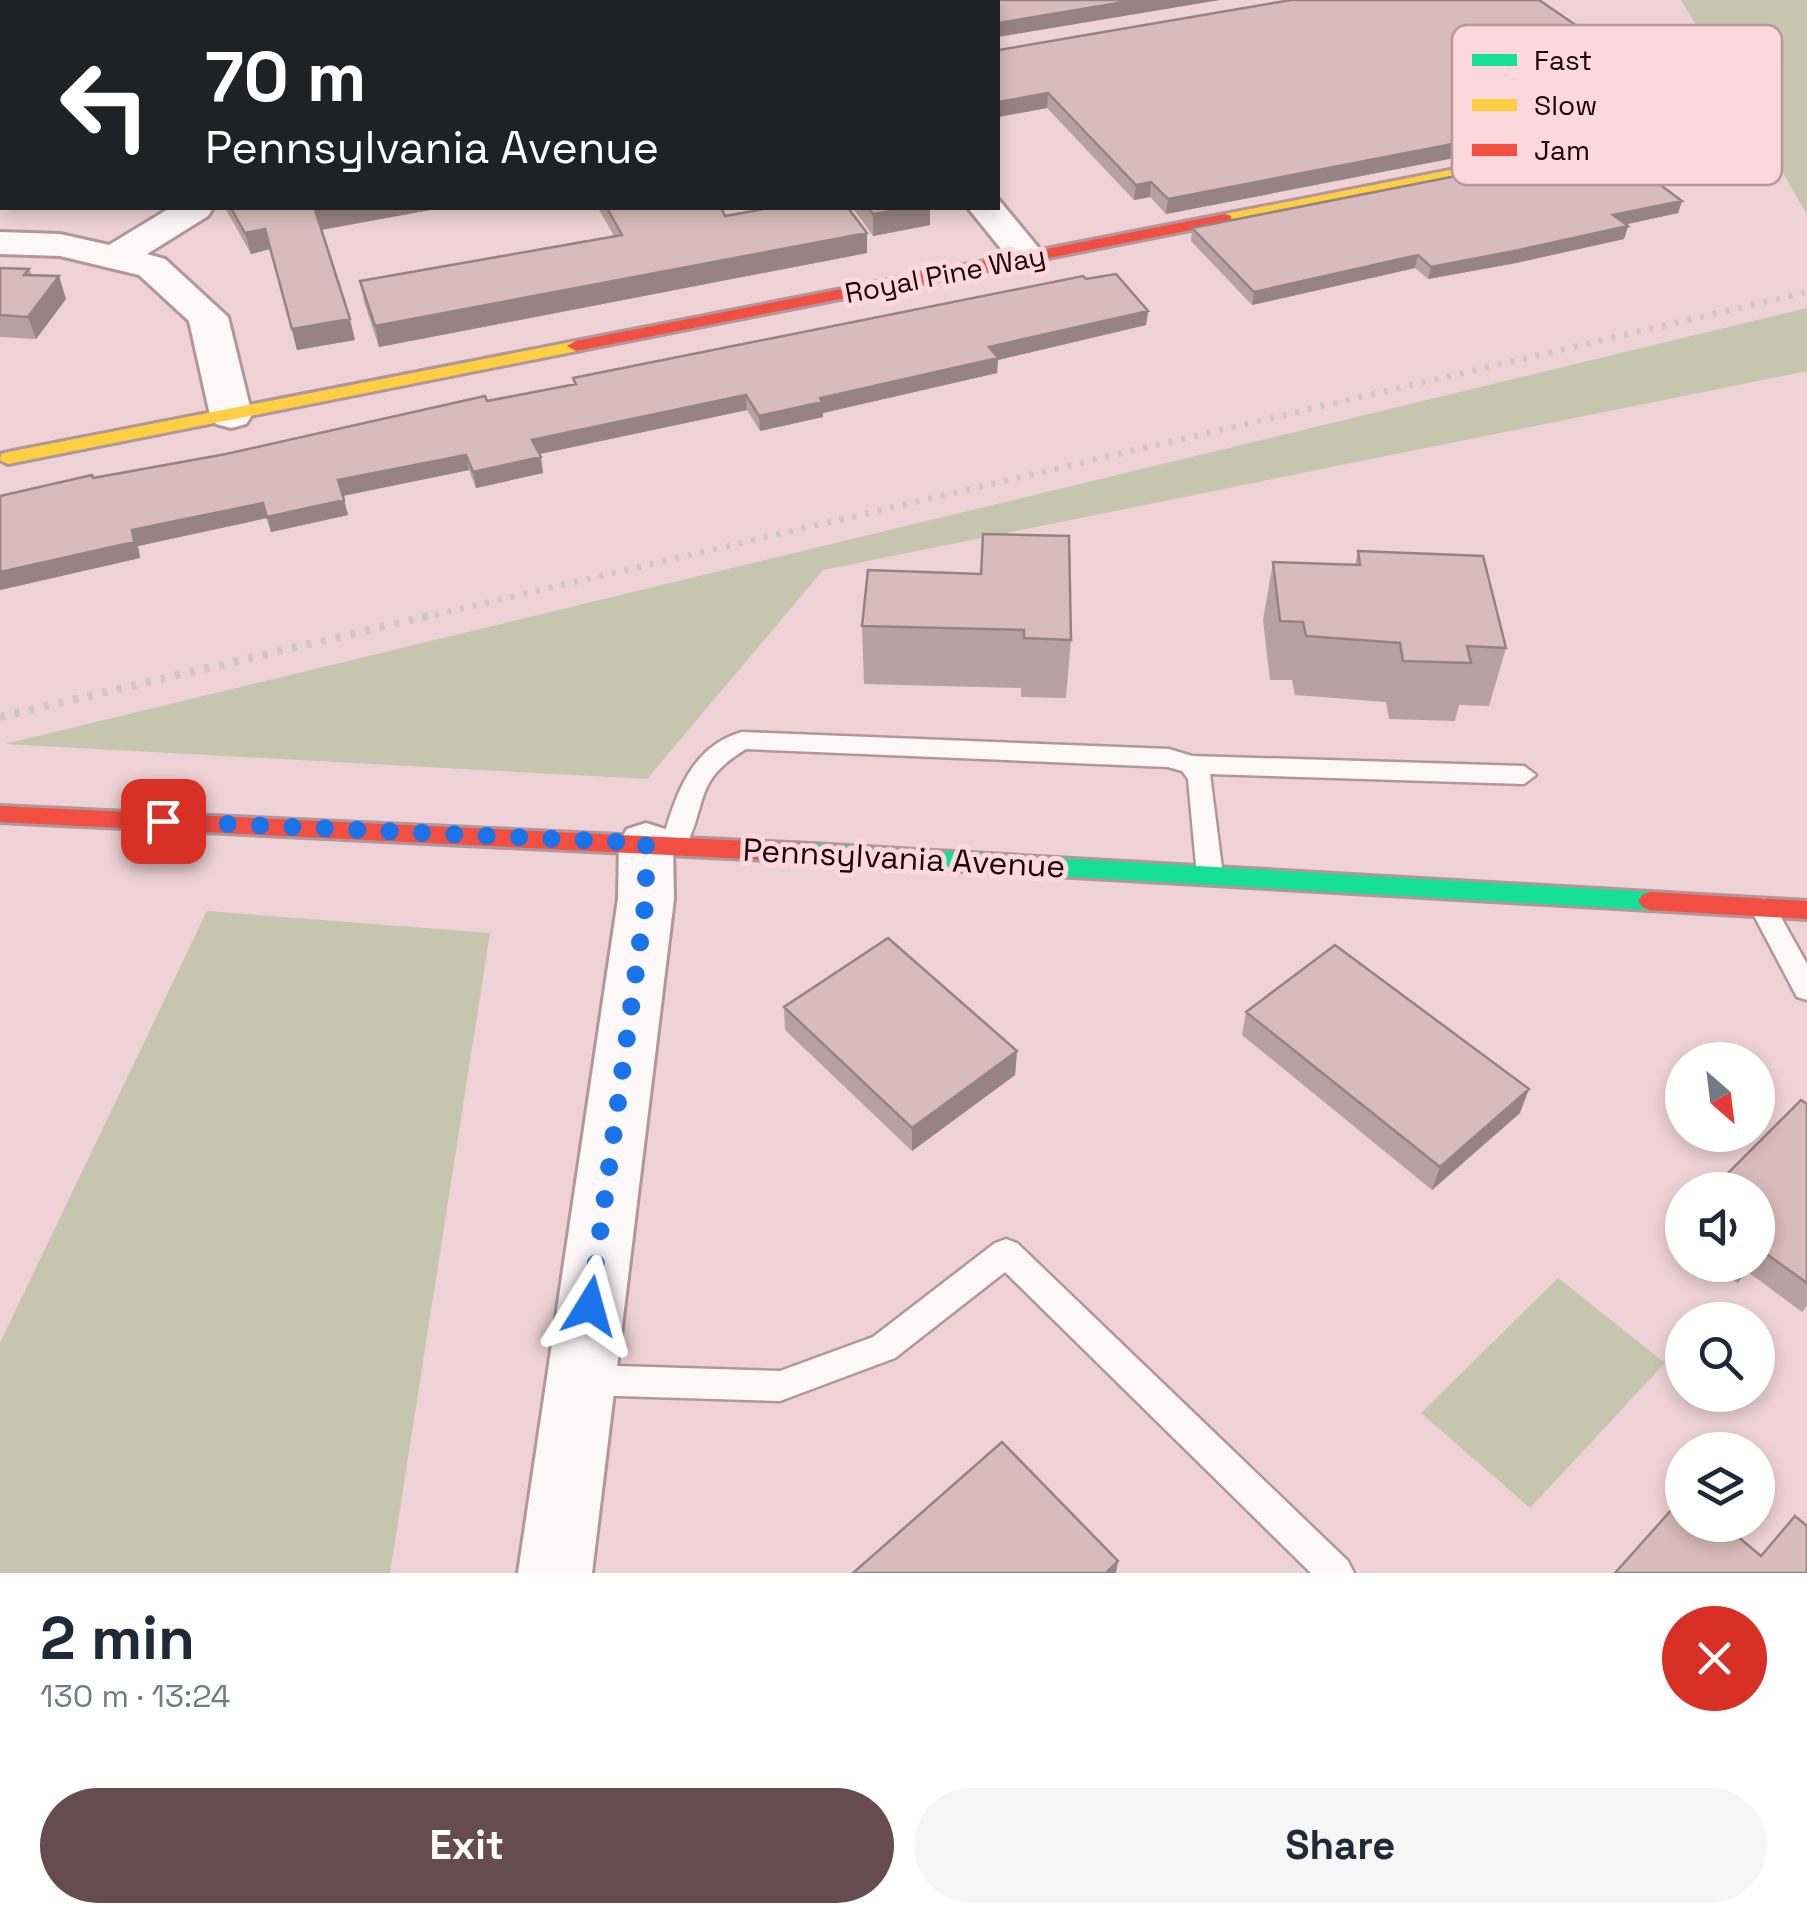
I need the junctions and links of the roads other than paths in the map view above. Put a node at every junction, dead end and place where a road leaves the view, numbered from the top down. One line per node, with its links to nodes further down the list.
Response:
1 (1452, 175): 6 (street, Royal Pine Way)
2 (193, 210): 5 (street)
3 (988, 210): 6 (street)
4 (0, 244): 5 (street)
5 (115, 258): 7 (street)
6 (1028, 258): 7 (street, Royal Pine Way)
7 (231, 415): 8 (street, Royal Pine Way)
8 (8, 458)
9 (1192, 765): 10 (lane); 12 (lane); 13 (lane)
10 (1524, 775)
11 (0, 814): 12 (street, Pennsylvania Avenue)
12 (660, 844): 13 (street, Pennsylvania Avenue); 17 (street)
13 (1210, 876): 14 (street, Pennsylvania Avenue)
14 (1763, 908): 15 (street, Pennsylvania Avenue); 16 (lane)
15 (1807, 910)
16 (1807, 989)
17 (580, 1380): 18 (street); 19 (lane)
18 (555, 1573)
19 (1336, 1573)

